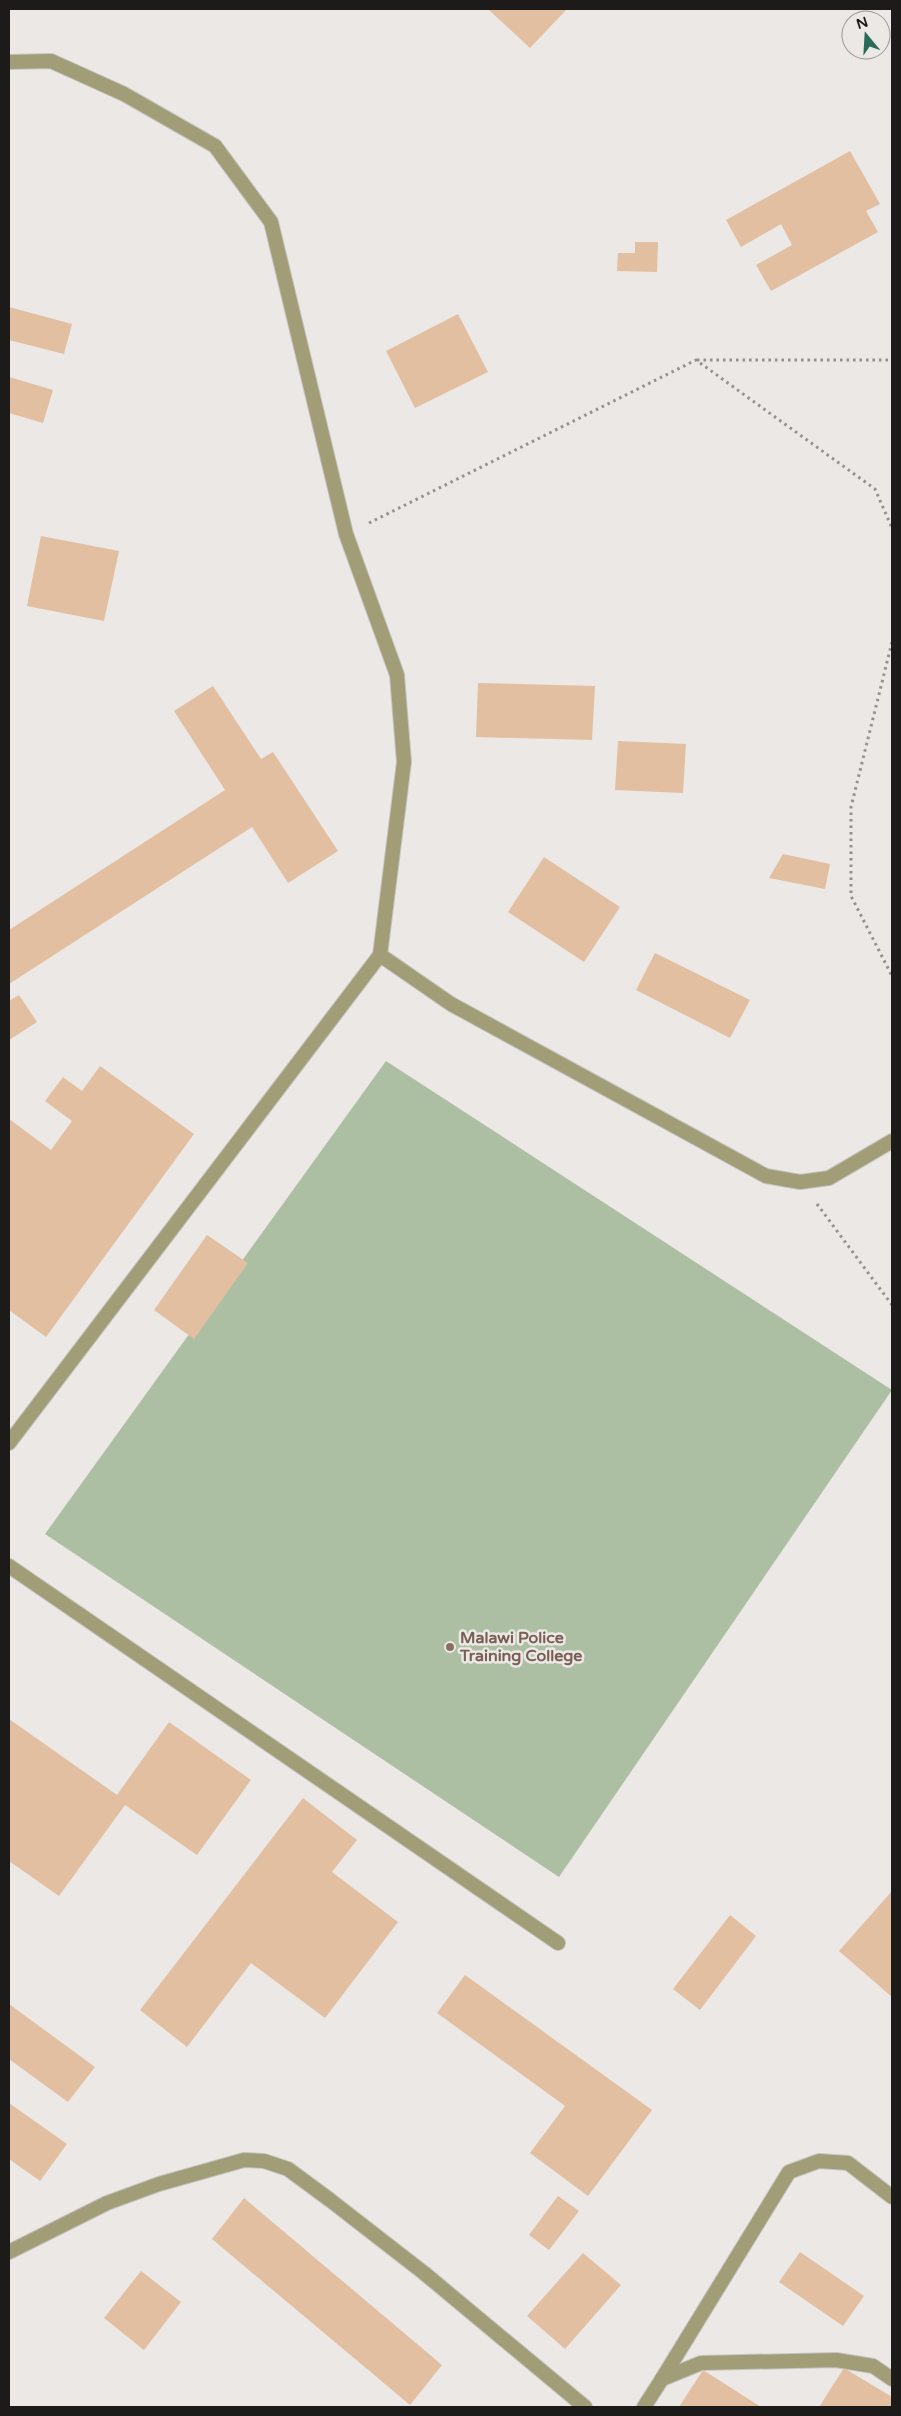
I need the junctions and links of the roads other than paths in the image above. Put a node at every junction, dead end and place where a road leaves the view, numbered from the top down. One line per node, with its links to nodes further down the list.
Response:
1 (9, 62): 2 (street)
2 (380, 955): 3 (street); 4 (street)
3 (892, 1141)
4 (9, 1443)
5 (9, 1566): 6 (street)
6 (558, 1943)
7 (892, 2197): 9 (street)
8 (9, 2252): 11 (street)
9 (662, 2379): 10 (street); 12 (street)
10 (892, 2379)
11 (585, 2407)
12 (644, 2407)

